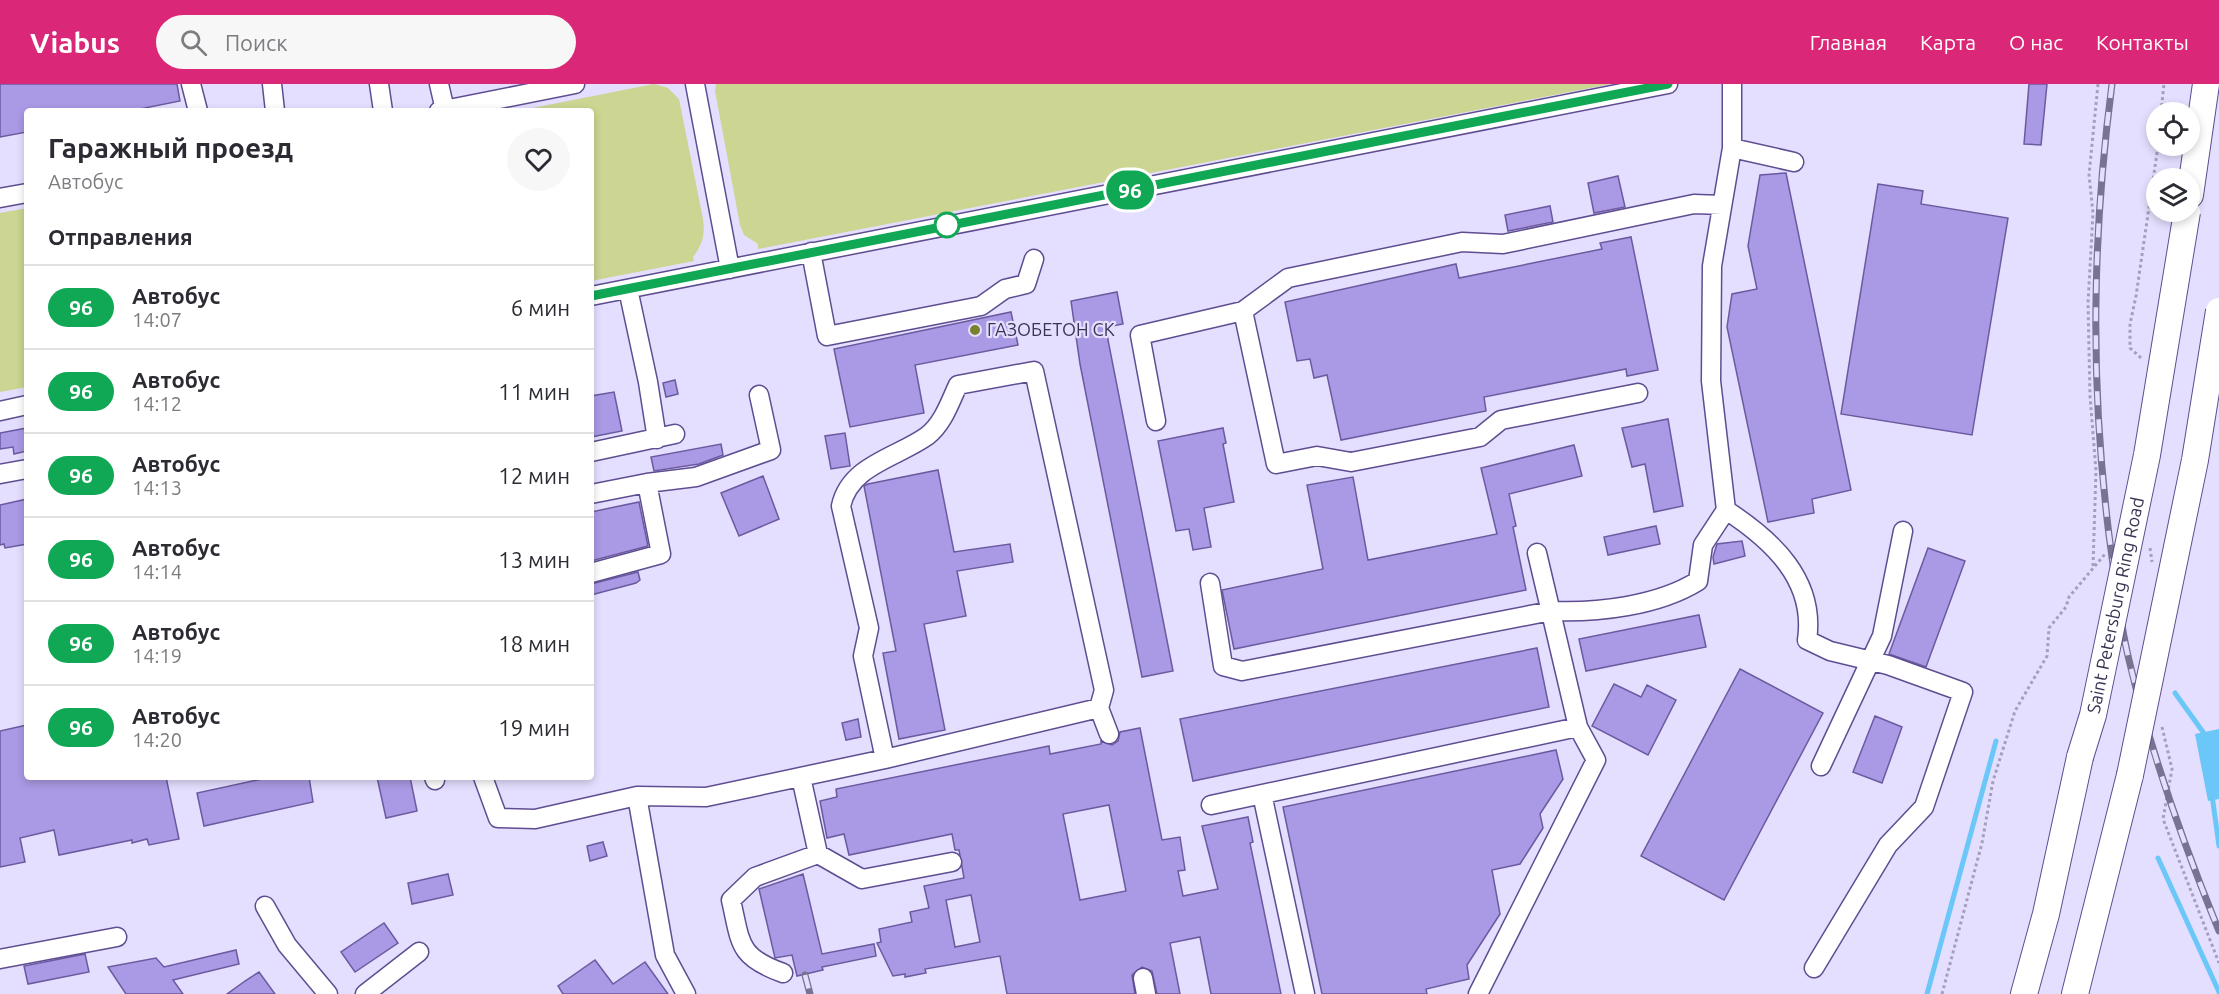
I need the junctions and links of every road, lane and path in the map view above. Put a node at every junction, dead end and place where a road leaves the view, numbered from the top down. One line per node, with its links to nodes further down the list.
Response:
1 (191, 84): 13 (street)
2 (272, 84): 14 (street)
3 (379, 84): 15 (street)
4 (439, 84): 16 (street)
5 (575, 84): 17 (street)
6 (695, 84): 27 (street)
7 (1668, 84): 25 (street)
8 (1732, 84): 18 (street)
9 (2098, 84): 48 (path)
10 (2164, 84): 12 (path)
11 (2206, 84): 20 (highway)
12 (2162, 102)
13 (197, 108)
14 (275, 108)
15 (383, 108)
16 (442, 108)
17 (452, 108)
18 (1732, 148): 19 (street); 23 (street)
19 (1794, 162)
20 (2194, 168)
21 (24, 194): 22 (street)
22 (0, 198)
23 (1722, 205): 30 (street); 44 (street)
24 (2185, 222): 79 (highway, Saint Petersburg Ring Road, bridge)
25 (812, 252): 26 (street); 27 (street)
26 (1034, 259)
27 (730, 269): 28 (street)
28 (628, 289): 29 (street); 38 (street)
29 (594, 295)
30 (1243, 311): 32 (street); 36 (street)
31 (2219, 311): 80 (highway, bridge)
32 (1638, 393)
33 (759, 395): 42 (street)
34 (24, 406): 35 (street)
35 (0, 411)
36 (1156, 421)
37 (675, 434): 38 (street)
38 (657, 439): 39 (street)
39 (594, 451)
40 (24, 470): 41 (street)
41 (0, 474)
42 (646, 483): 43 (street); 49 (street)
43 (594, 493)
44 (1726, 510): 51 (street); 52 (street)
45 (1903, 531): 52 (street)
46 (2111, 547): 48 (path)
47 (1537, 553): 51 (street)
48 (2093, 568): 78 (path)
49 (594, 572)
50 (1210, 583): 51 (street)
51 (1551, 611): 55 (street)
52 (1871, 660): 58 (street); 71 (street)
53 (1099, 708): 56 (street); 57 (street); 57 (street)
54 (2161, 724): 70 (path)
55 (1578, 727): 61 (street); 77 (street)
56 (1109, 734)
57 (885, 759): 59 (street)
58 (1821, 766)
59 (801, 777): 62 (street); 64 (street)
60 (484, 780): 62 (street)
61 (1263, 794): 63 (street); 76 (street)
62 (637, 796): 75 (street)
63 (1210, 805)
64 (818, 854): 65 (street); 72 (street)
65 (952, 861)
66 (266, 906): 73 (street)
67 (117, 938): 69 (street)
68 (419, 952): 74 (street)
69 (0, 959)
70 (2219, 963)
71 (1814, 968)
72 (783, 973)
73 (328, 994)
74 (365, 994)
75 (686, 994)
76 (1305, 994)
77 (1478, 994)
78 (1942, 994)
79 (2024, 994)
80 (2075, 994)

